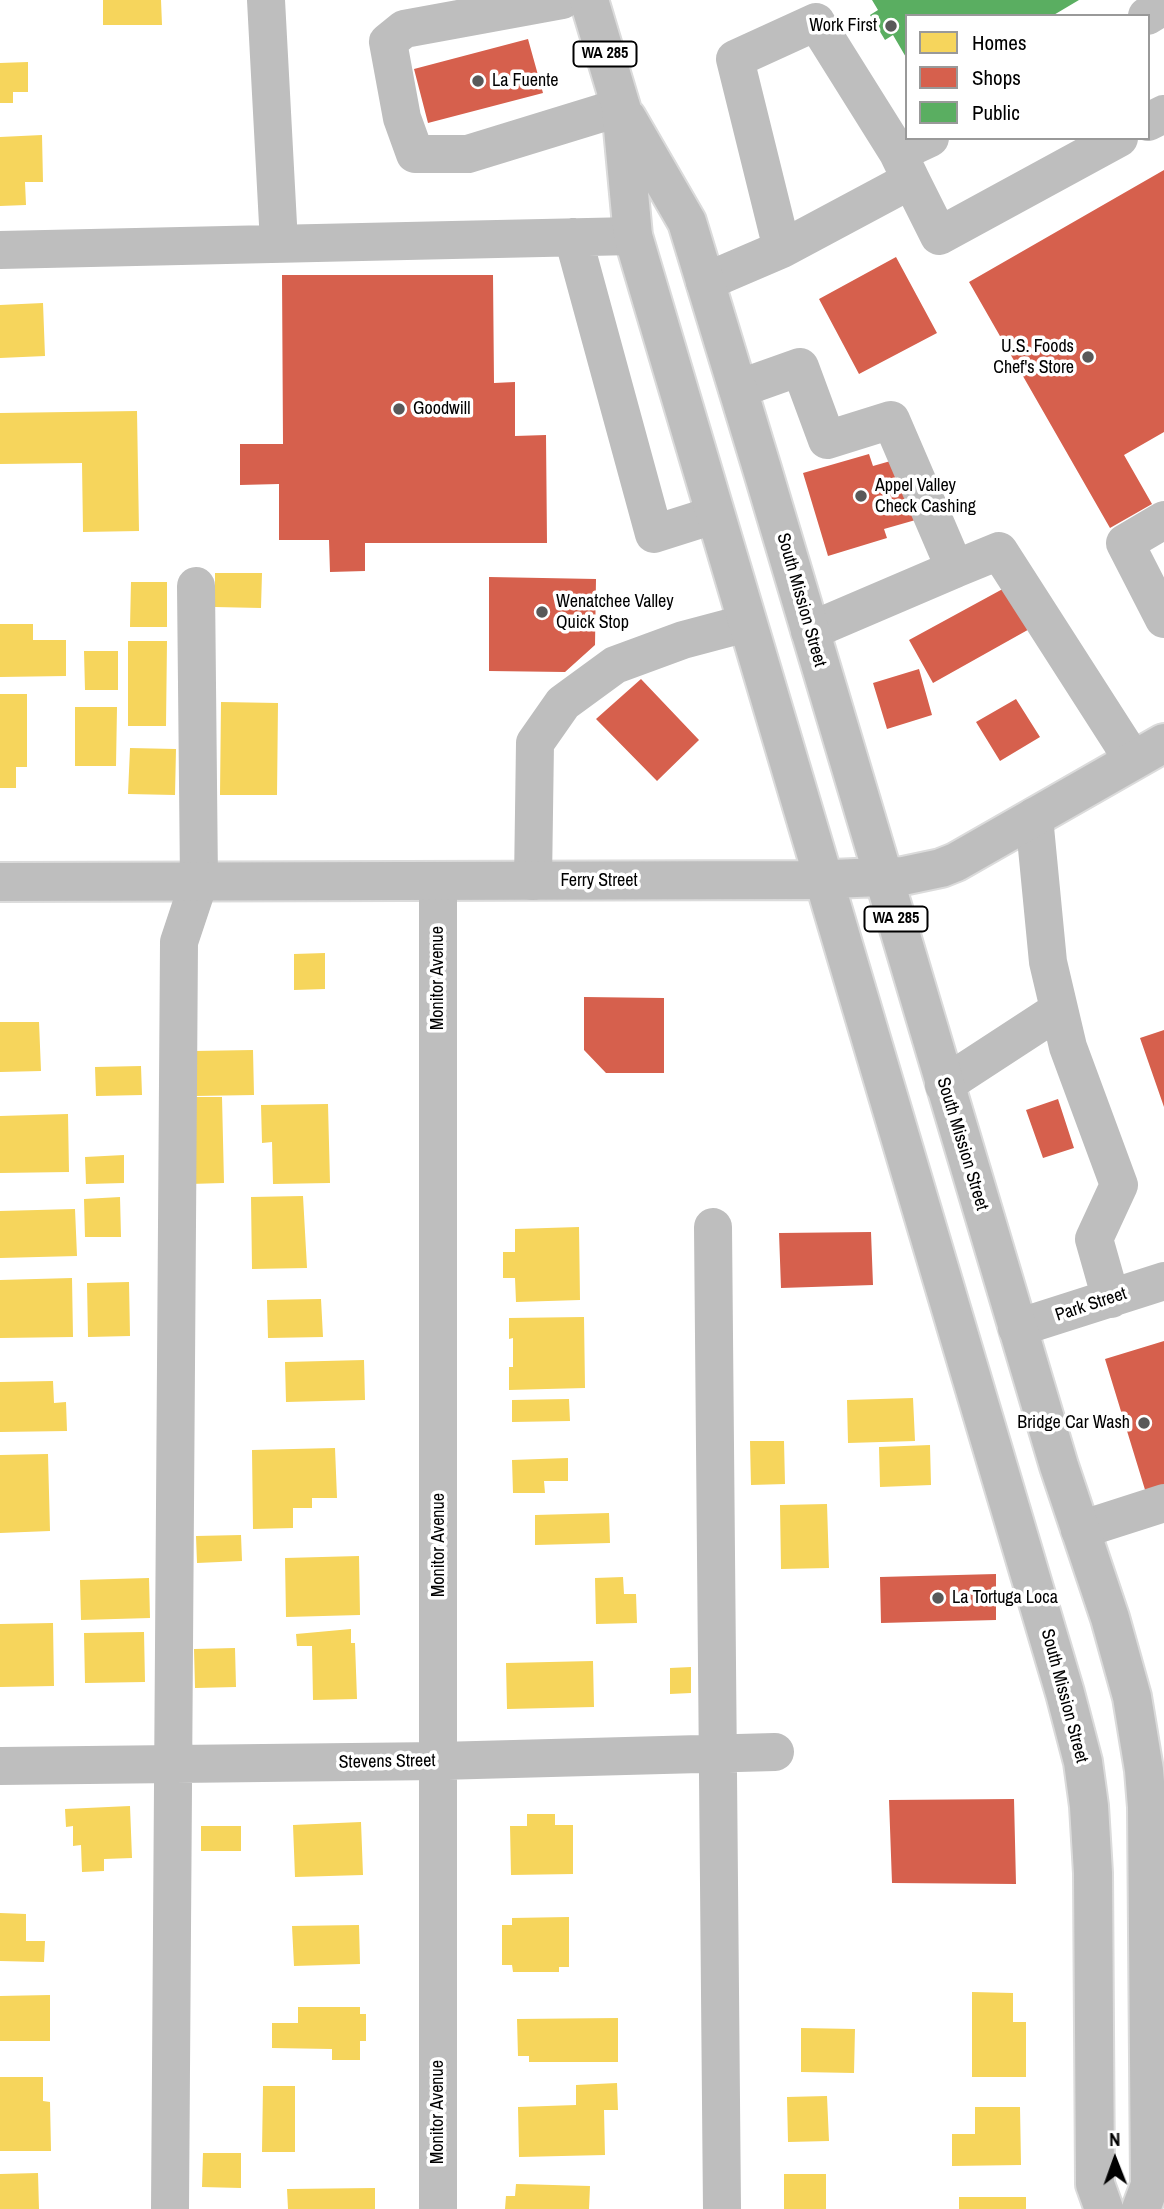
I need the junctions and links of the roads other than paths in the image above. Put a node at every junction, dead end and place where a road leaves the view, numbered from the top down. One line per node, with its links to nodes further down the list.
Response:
1 (266, 0): 9 (main road)
2 (562, 0): 4 (main road)
3 (589, 0): 4 (main road, South Mission Street / WA 285)
4 (621, 107): 7 (main road, South Mission Street / WA 285); 12 (main road, South Mission Street / WA 285)
5 (1115, 140): 6 (main road)
6 (913, 157): 10 (main road); 10 (main road)
7 (633, 236): 8 (main road); 14 (main road, South Mission Street / WA 285)
8 (573, 237): 9 (main road); 14 (main road)
9 (279, 243): 11 (main road)
10 (782, 248): 12 (main road)
11 (0, 250)
12 (705, 282): 13 (main road, South Mission Street / WA 285)
13 (738, 389): 16 (main road); 20 (main road, South Mission Street / WA 285)
14 (714, 515): 19 (main road, South Mission Street / WA 285)
15 (1164, 520): 18 (main road)
16 (955, 569): 20 (main road); 21 (main road)
17 (196, 586): 27 (main road)
18 (1164, 619)
19 (747, 623): 24 (main road, South Mission Street / WA 285); 25 (main road)
20 (810, 631): 23 (main road, South Mission Street / WA 285)
21 (1149, 751): 22 (main road, Ferry Street)
22 (1034, 817): 23 (main road, Ferry Street); 29 (main road)
23 (884, 878): 24 (main road, Ferry Street); 30 (main road, South Mission Street / WA 285)
24 (823, 880): 25 (main road, Ferry Street); 38 (main road, South Mission Street / WA 285)
25 (533, 881): 28 (main road, Ferry Street)
26 (0, 882): 27 (main road, Ferry Street)
27 (199, 882): 28 (main road, Ferry Street); 42 (main road)
28 (438, 882): 41 (main road, Monitor Avenue)
29 (1059, 1010): 30 (main road); 33 (main road)
30 (944, 1085): 34 (main road, South Mission Street / WA 285)
31 (713, 1227): 40 (main road)
32 (1164, 1281): 33 (main road, Park Street)
33 (1111, 1298): 34 (main road, Park Street)
34 (1017, 1328): 36 (main road, South Mission Street / WA 285)
35 (1164, 1503): 36 (main road)
36 (1080, 1530): 37 (main road, South Mission Street / WA 285)
37 (1152, 1743): 38 (main road); 48 (main road, South Mission Street)
38 (1079, 1746): 47 (main road, South Mission Street)
39 (775, 1752): 40 (main road, Stevens Street)
40 (717, 1753): 41 (main road, Stevens Street); 46 (main road)
41 (439, 1761): 42 (main road, Stevens Street); 45 (main road, Monitor Avenue)
42 (172, 1764): 43 (main road, Stevens Street); 44 (main road)
43 (0, 1766)
44 (170, 2209)
45 (438, 2209)
46 (722, 2209)
47 (1104, 2209)
48 (1142, 2209)

